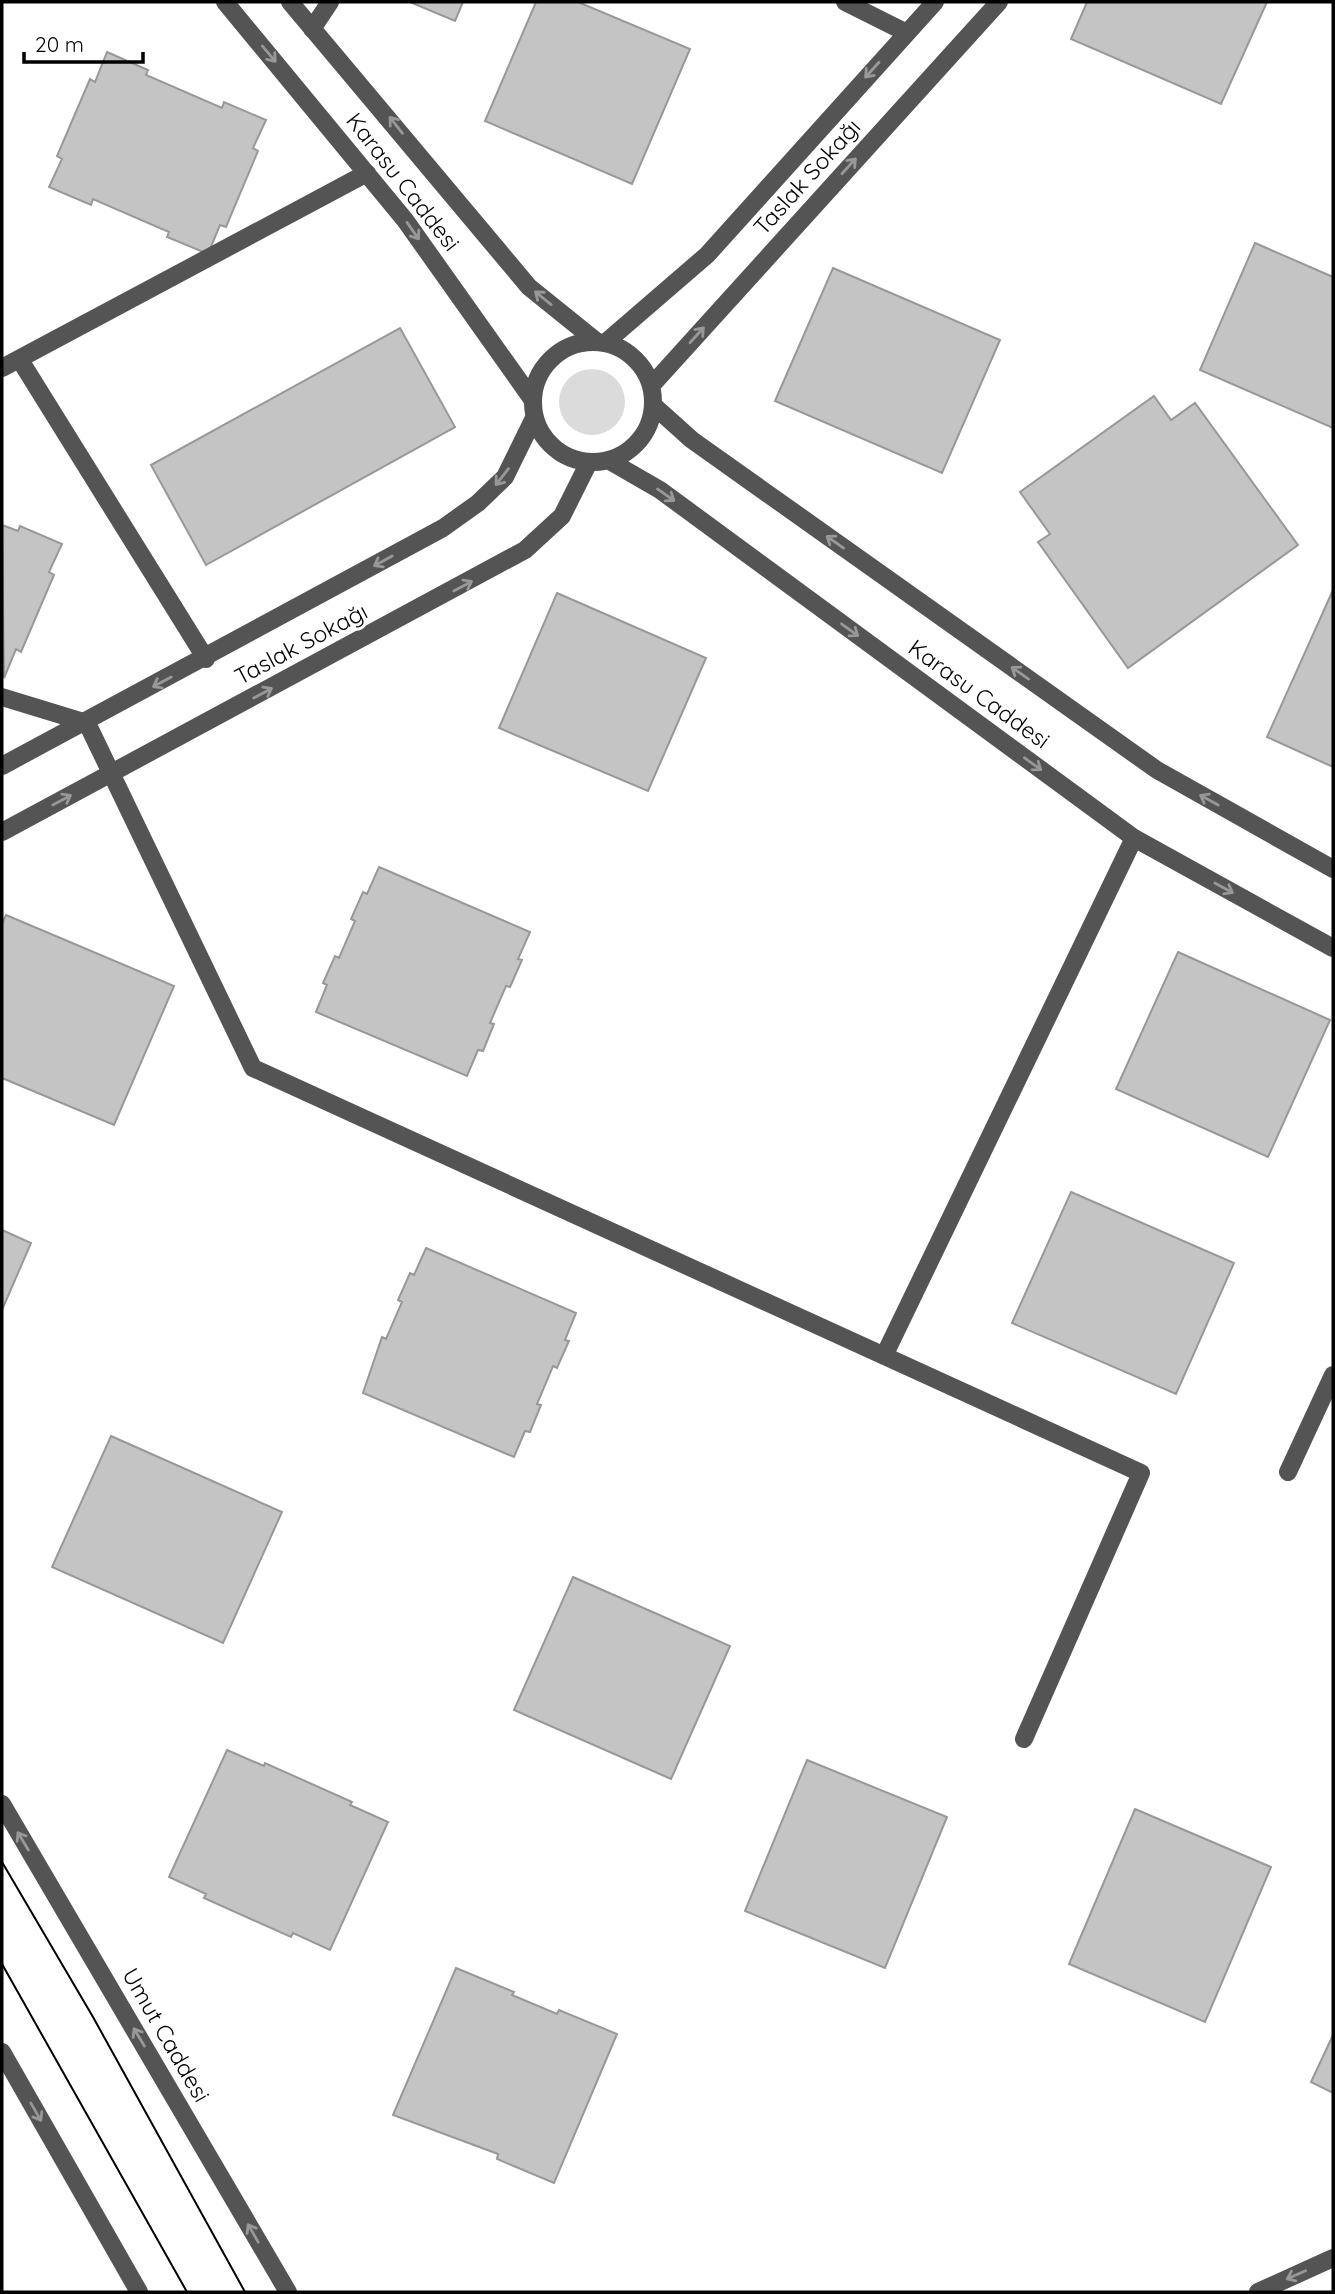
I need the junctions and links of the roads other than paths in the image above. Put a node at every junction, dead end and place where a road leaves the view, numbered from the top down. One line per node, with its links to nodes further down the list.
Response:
1 (225, 2): 9 (street, Karasu Caddesi, one-way to 9)
2 (290, 2): 7 (street, Karasu Caddesi)
3 (330, 2): 7 (street)
4 (845, 2): 8 (street)
5 (935, 2): 8 (street, Taslak Sokağı)
6 (999, 2): 13 (street, Taslak Sokağı, one-way to 6)
7 (312, 29): 10 (street, Karasu Caddesi, one-way to 7)
8 (905, 32): 10 (street, Taslak Sokağı, one-way to 10)
9 (367, 173): 11 (street); 14 (street, Karasu Caddesi, one-way to 14)
10 (601, 342): 13 (street); 14 (street)
11 (20, 360): 12 (street); 19 (street)
12 (2, 368)
13 (651, 386): 15 (street)
14 (532, 399): 16 (street)
15 (653, 405): 17 (street); 26 (street, Karasu Caddesi, one-way to 15)
16 (534, 418): 18 (street); 19 (street, Taslak Sokağı, one-way to 19)
17 (608, 460): 18 (street); 25 (street, Karasu Caddesi, one-way to 25)
18 (589, 462): 23 (street, Taslak Sokağı, one-way to 18)
19 (206, 659): 21 (street, Taslak Sokağı, one-way to 21)
20 (2, 697): 21 (street)
21 (87, 723): 22 (street, Taslak Sokağı); 23 (street)
22 (2, 766)
23 (111, 774): 24 (street, Taslak Sokağı, one-way to 23); 28 (street)
24 (2, 832)
25 (1134, 838): 27 (street, Karasu Caddesi, one-way to 27); 28 (street)
26 (1333, 869)
27 (1333, 948)
28 (884, 1356): 31 (street)
29 (1333, 1375): 30 (street)
30 (1288, 1472)
31 (1024, 1739)
32 (2, 1804): 36 (street, Umut Caddesi, one-way to 32)
33 (2, 2052): 35 (street, one-way to 35)
34 (1333, 2258): 37 (street, one-way to 37)
35 (139, 2292)
36 (288, 2292)
37 (1258, 2292)

